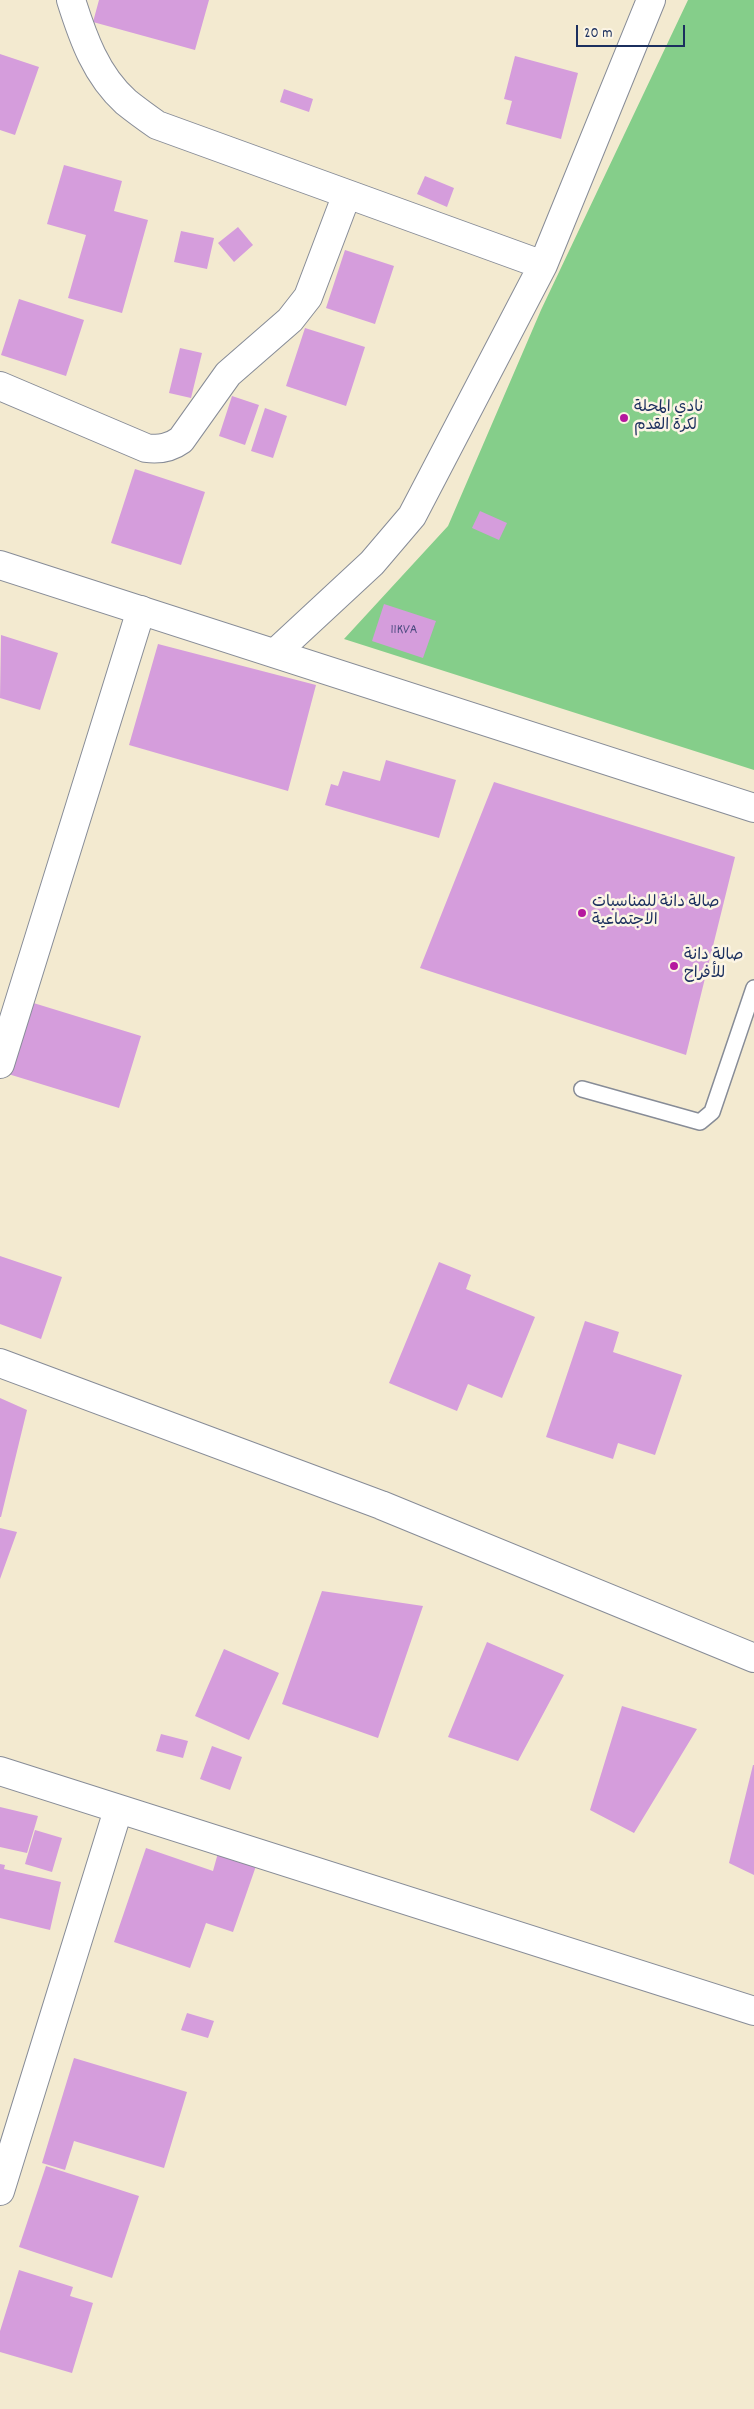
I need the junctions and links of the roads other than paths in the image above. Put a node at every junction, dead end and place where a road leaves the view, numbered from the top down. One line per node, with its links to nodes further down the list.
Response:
1 (71, 0): 3 (street)
2 (651, 0): 4 (street)
3 (347, 194): 4 (street); 5 (street)
4 (543, 265): 8 (street)
5 (0, 386)
6 (0, 565): 7 (street)
7 (140, 610): 8 (street); 11 (street)
8 (275, 653): 9 (street)
9 (754, 808)
10 (754, 988): 12 (lane)
11 (0, 1064)
12 (582, 1089)
13 (0, 1363): 14 (street)
14 (754, 1658)
15 (0, 1772): 16 (street)
16 (118, 1810): 17 (street); 18 (street)
17 (754, 2011)
18 (0, 2191)

